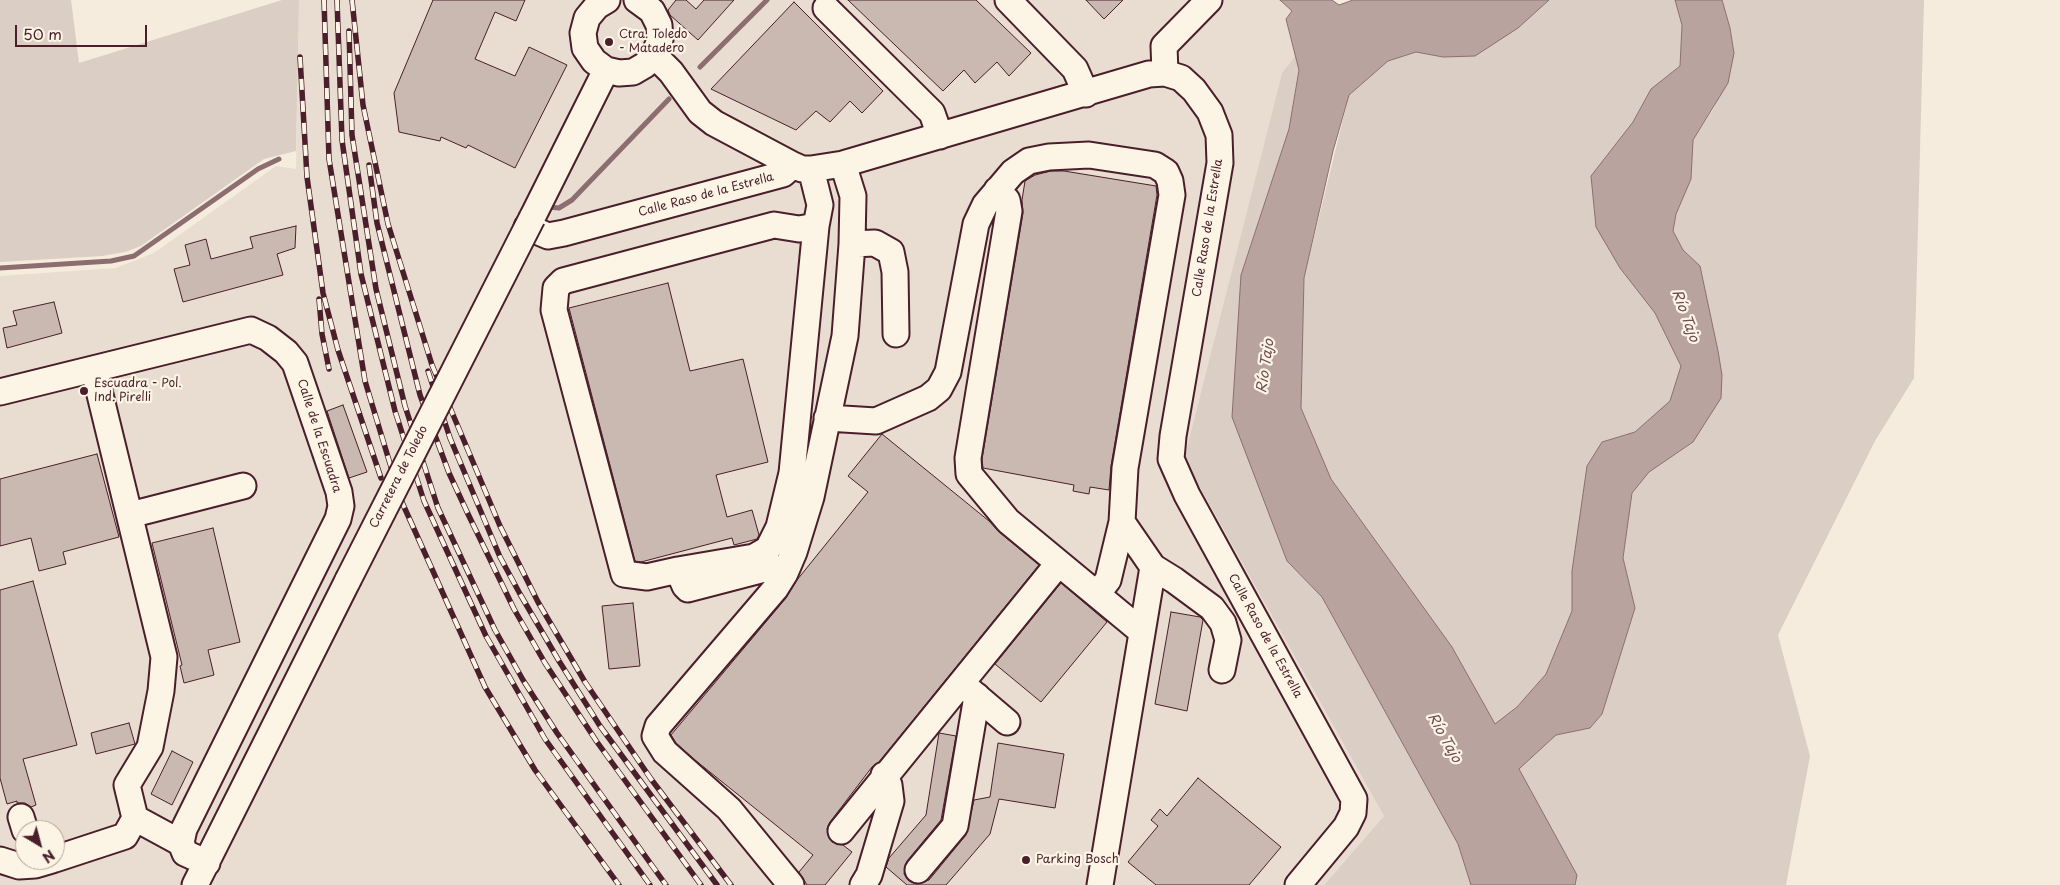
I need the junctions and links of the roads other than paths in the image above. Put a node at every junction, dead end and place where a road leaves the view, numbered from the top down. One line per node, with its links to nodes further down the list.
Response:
1 (607, 0): 7 (street)
2 (639, 0): 6 (street)
3 (1008, 0): 9 (street)
4 (1209, 0): 8 (street)
5 (826, 8): 10 (street)
6 (654, 55): 7 (street); 12 (street)
7 (606, 70): 14 (street, Carretera de Toledo)
8 (1165, 73): 9 (street, Calle Raso de la Estrella); 46 (street, Calle Raso de la Estrella)
9 (1086, 94): 10 (street, Calle Raso de la Estrella)
10 (940, 136): 11 (street, Calle Raso de la Estrella)
11 (843, 164): 12 (street, Calle Raso de la Estrella); 16 (street)
12 (802, 167): 14 (street, Calle Raso de la Estrella); 15 (street)
13 (997, 190): 20 (street); 23 (street); 24 (street)
14 (529, 223): 39 (street, Carretera de Toledo, bridge)
15 (816, 226): 26 (street); 26 (street)
16 (852, 244): 17 (street); 20 (street)
17 (896, 334)
18 (94, 370): 19 (street, Calle de la Escuadra); 22 (street); 36 (street, Calle de la Escuadra)
19 (0, 392)
20 (827, 418): 27 (street)
21 (242, 486): 22 (street)
22 (130, 515): 34 (street)
23 (1122, 522): 25 (street); 28 (street)
24 (1058, 564): 28 (street); 31 (street)
25 (1152, 567): 29 (street); 30 (street)
26 (678, 570): 27 (street)
27 (786, 573): 43 (street)
28 (1097, 594): 29 (street)
29 (1141, 630): 45 (street)
30 (1222, 670)
31 (969, 690): 32 (street); 33 (street); 41 (street)
32 (1006, 722)
33 (884, 775): 35 (street); 44 (street)
34 (135, 818): 36 (street); 37 (street)
35 (841, 831)
36 (181, 843): 39 (street)
37 (65, 855)
38 (0, 860): 40 (street)
39 (207, 863): 42 (street, Carretera de Toledo)
40 (15, 865)
41 (918, 870)
42 (195, 885)
43 (792, 885)
44 (863, 885)
45 (1100, 885)
46 (1298, 885)

